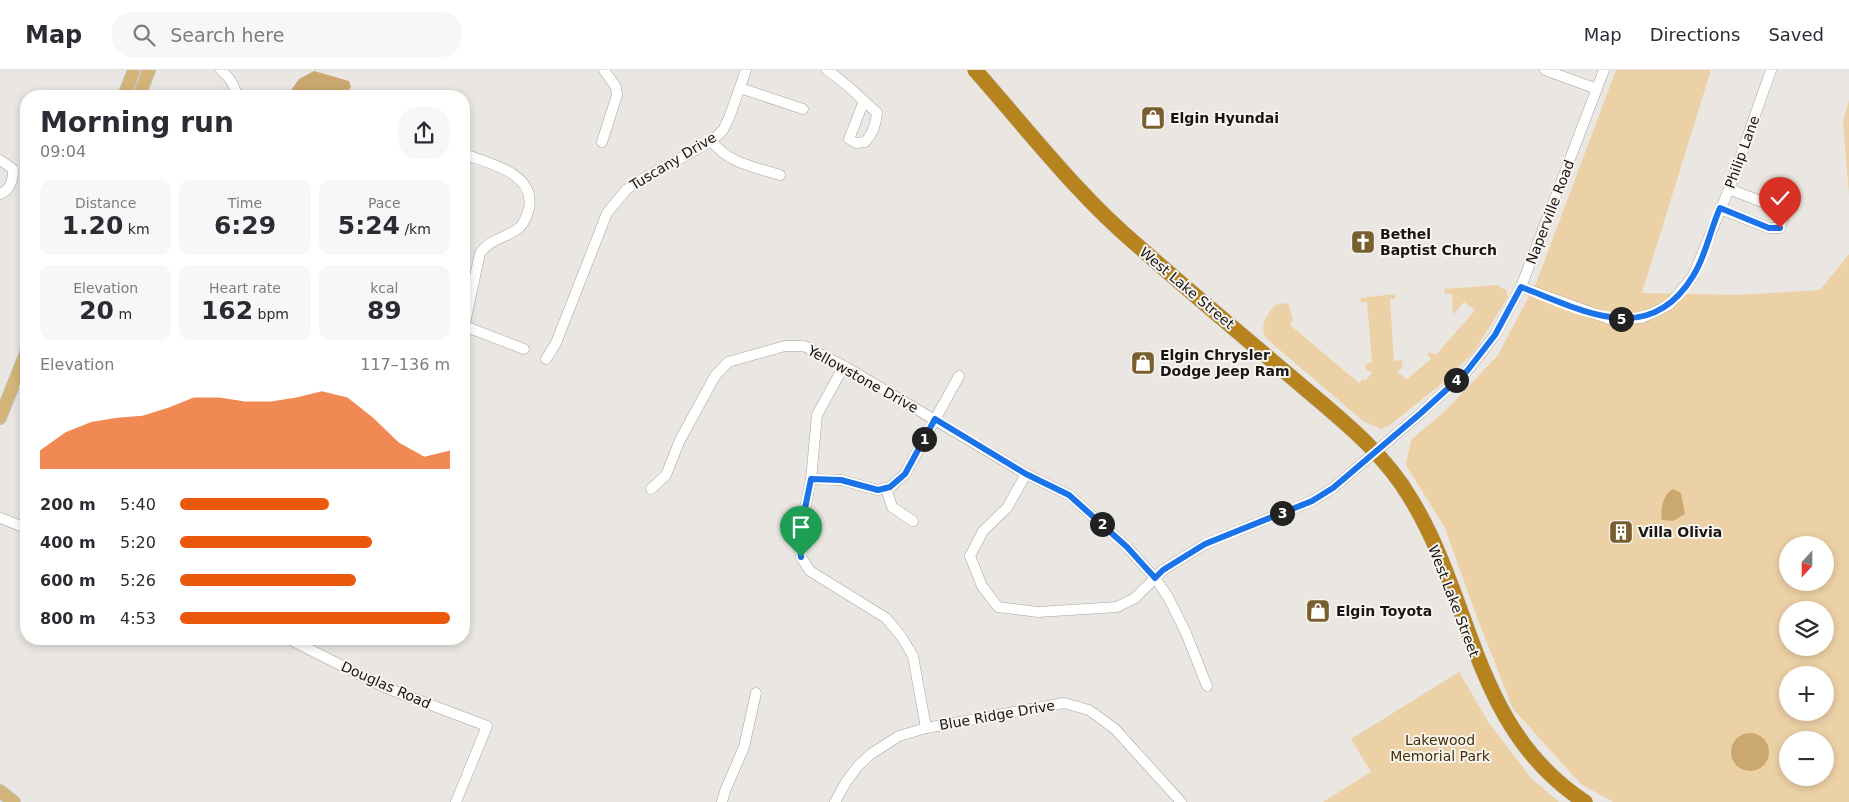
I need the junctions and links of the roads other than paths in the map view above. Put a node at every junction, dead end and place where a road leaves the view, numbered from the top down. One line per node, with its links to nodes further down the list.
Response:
1 (134, 70): 13 (main road)
2 (150, 70): 14 (main road)
3 (220, 70): 15 (street)
4 (604, 70): 19 (street)
5 (746, 70): 11 (street, Tuscany Drive)
6 (827, 70): 16 (street)
7 (975, 70): 36 (highway, West Lake Street)
8 (1545, 70): 12 (street)
9 (1604, 70): 12 (street, Naperville Road)
10 (1771, 70): 23 (street, Philip Lane)
11 (740, 88): 17 (street); 18 (street, Tuscany Drive)
12 (1596, 89): 26 (street, Naperville Road)
13 (126, 90)
14 (142, 90)
15 (236, 90)
16 (864, 101)
17 (803, 109)
18 (712, 140): 22 (street); 30 (street, Tuscany Drive)
19 (602, 142)
20 (470, 156): 27 (street)
21 (0, 160): 24 (street)
22 (780, 175)
23 (1729, 189): 25 (street, Philip Lane); 25 (street)
24 (0, 194)
25 (1720, 208): 26 (street, Philip Lane)
26 (1521, 287): 36 (street, Naperville Road)
27 (470, 294)
28 (470, 329): 29 (street)
29 (524, 349)
30 (546, 359)
31 (844, 366): 35 (street, Yellowstone Drive); 38 (street); 39 (street, Yellowstone Drive)
32 (959, 376): 35 (street)
33 (20, 381): 34 (main road)
34 (0, 418)
35 (935, 419): 37 (street, Yellowstone Drive); 40 (street)
36 (1376, 452): 44 (street, Naperville Road); 55 (highway, West Lake Street)
37 (1026, 474): 44 (street, Yellowstone Drive); 44 (street, Naperville Road)
38 (811, 479): 40 (street); 48 (street)
39 (651, 488)
40 (886, 488): 42 (street)
41 (0, 518): 43 (street)
42 (913, 521)
43 (20, 526)
44 (1155, 578): 46 (street, Yellowstone Drive)
45 (301, 645): 51 (street, Douglas Road)
46 (1207, 686)
47 (756, 693): 52 (street)
48 (926, 728): 53 (street, Blue Ridge Drive); 54 (street, Blue Ridge Drive)
49 (0, 791): 50 (main road)
50 (14, 802)
51 (456, 802)
52 (722, 802)
53 (835, 802)
54 (1181, 802)
55 (1585, 802)

